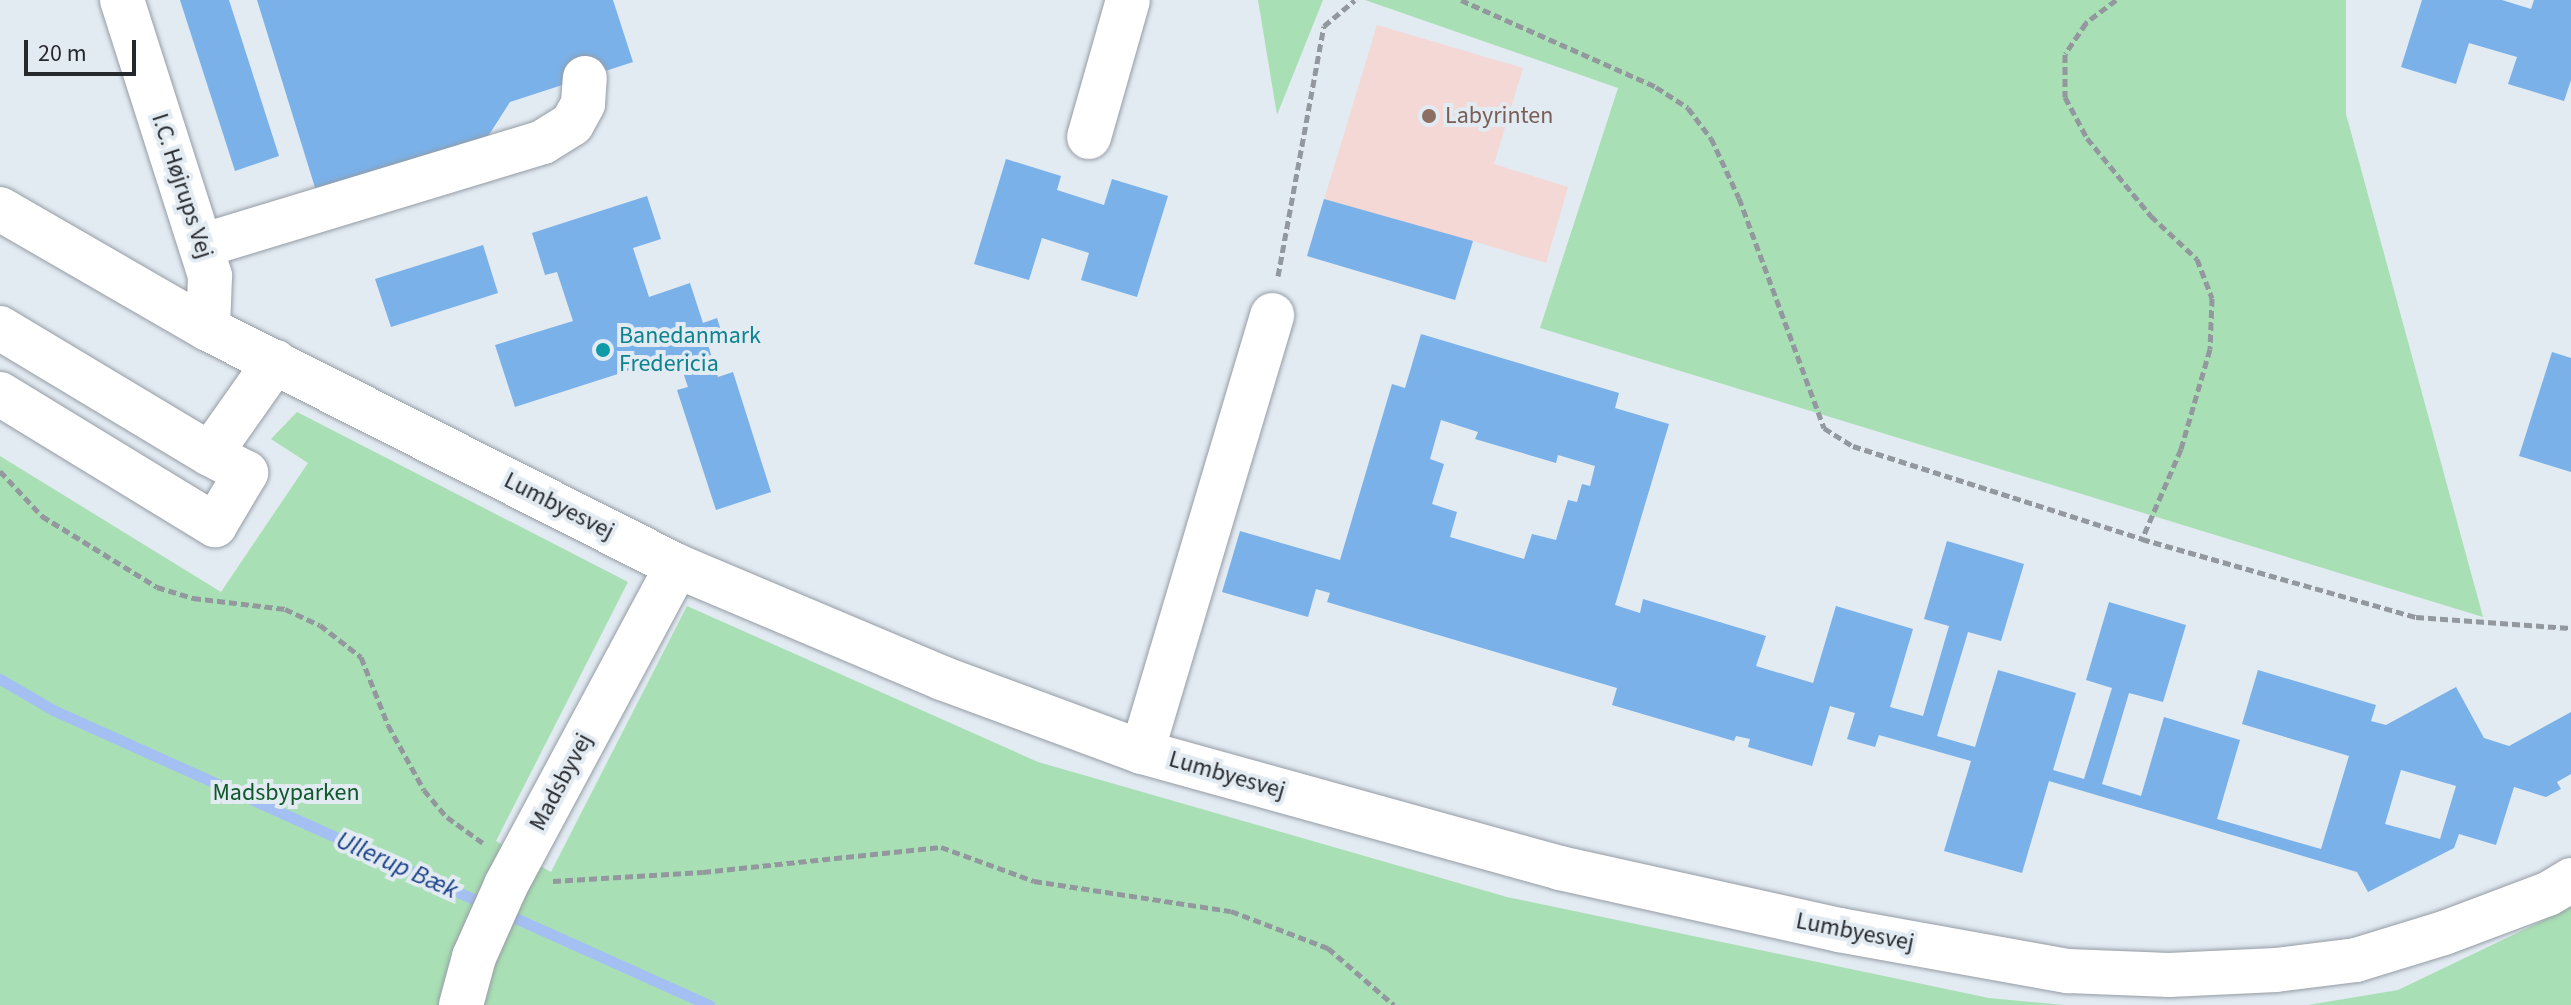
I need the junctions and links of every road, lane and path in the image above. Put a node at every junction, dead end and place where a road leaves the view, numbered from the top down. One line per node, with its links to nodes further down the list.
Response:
1 (122, 0): 9 (street, I.C. Højrups Vej)
2 (1128, 0): 7 (street)
3 (1355, 0): 10 (path)
4 (1461, 0): 17 (path)
5 (2116, 0): 17 (path)
6 (585, 78): 9 (street)
7 (1089, 137)
8 (0, 209): 12 (street, Lumbyesvej)
9 (201, 246): 12 (street, I.C. Højrups Vej)
10 (1272, 315): 20 (street, Lumbyesvej)
11 (0, 328): 15 (street)
12 (208, 329): 13 (street, Lumbyesvej)
13 (275, 362): 15 (street); 18 (street, Lumbyesvej)
14 (0, 394): 15 (street)
15 (210, 454)
16 (0, 471): 21 (path)
17 (2142, 539): 19 (path)
18 (677, 566): 20 (street, Lumbyesvej); 21 (street, Madsbyvej)
19 (2571, 628)
20 (1142, 752): 22 (street, Lumbyesvej)
21 (511, 876): 23 (street, Madsbyvej); 24 (path)
22 (2571, 880)
23 (461, 1005)
24 (1394, 1005)

